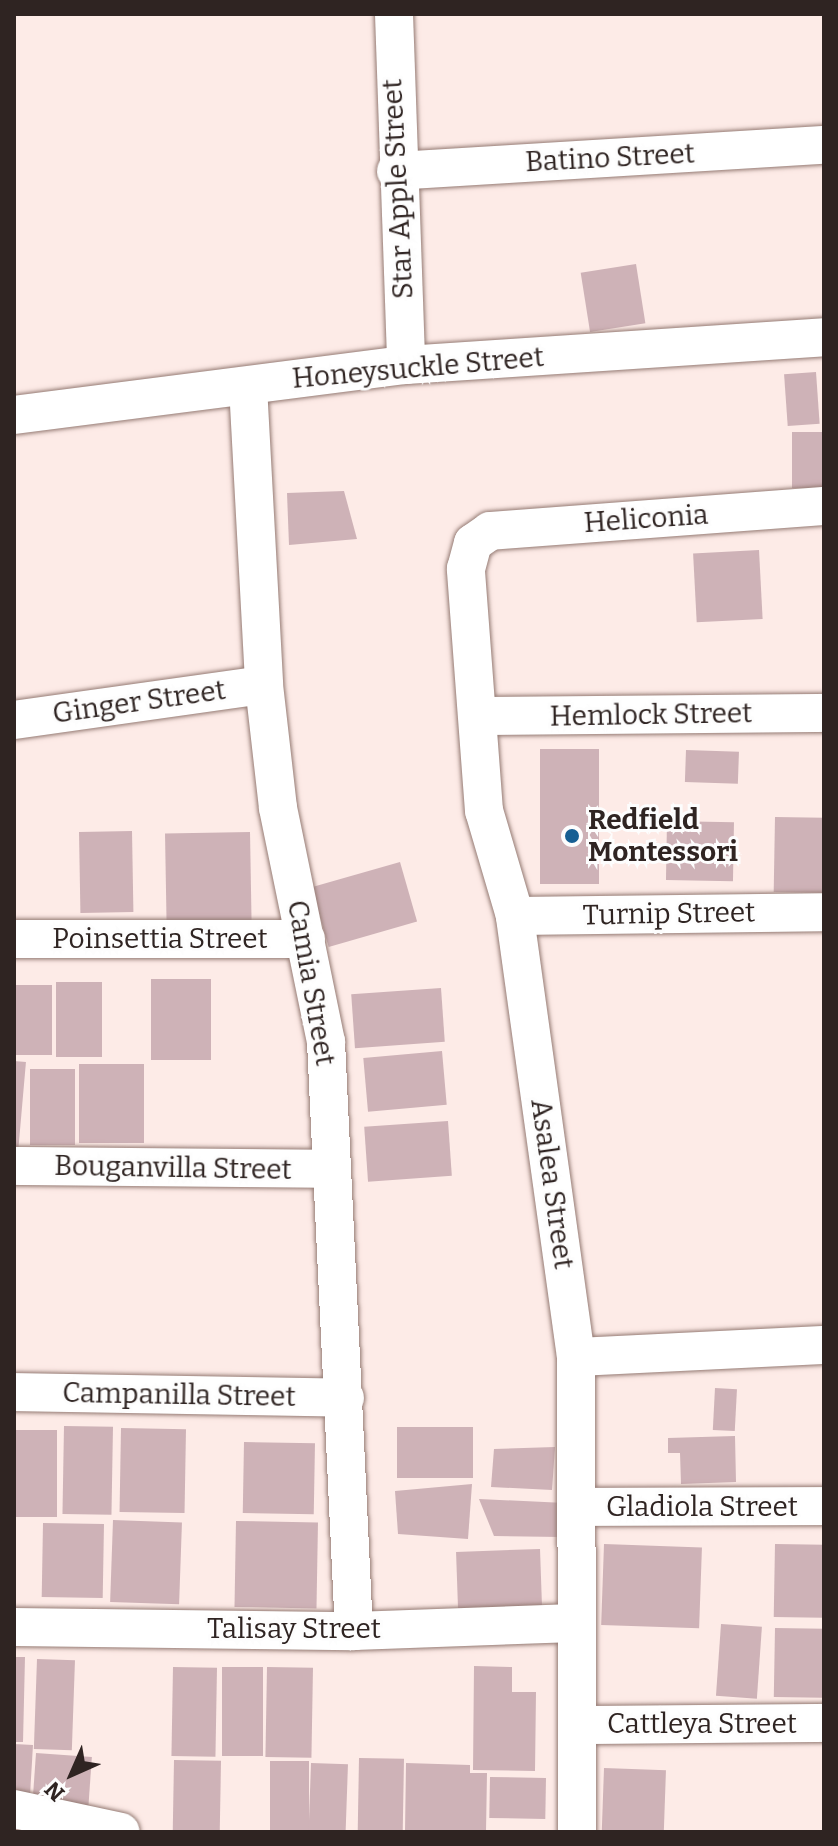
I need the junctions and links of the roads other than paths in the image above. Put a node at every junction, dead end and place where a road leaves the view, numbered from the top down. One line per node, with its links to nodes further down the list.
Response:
1 (394, 14): 3 (street, Star Apple Street)
2 (824, 145): 3 (street, Batino Street)
3 (396, 171): 5 (street, Star Apple Street)
4 (824, 337): 5 (street, Honeysuckle Street)
5 (406, 365): 6 (street, Honeysuckle Street)
6 (248, 386): 7 (street, Honeysuckle Street); 10 (street, Camia Street)
7 (14, 409)
8 (824, 506): 9 (street, Heliconia)
9 (473, 543): 12 (street, Asalea Street)
10 (264, 685): 13 (street, Ginger Street); 17 (street, Camia Street)
11 (824, 713): 12 (street, Hemlock Street)
12 (478, 716): 15 (street, Asalea Street)
13 (14, 720)
14 (824, 912): 15 (street, Turnip Street)
15 (515, 916): 21 (street, Asalea Street)
16 (14, 939): 17 (street, Poinsettia Street)
17 (306, 939): 19 (street, Camia Street)
18 (14, 1166): 19 (street, Bouganvilla Street)
19 (331, 1169): 23 (street, Camia Street)
20 (824, 1345): 21 (street)
21 (576, 1357): 25 (street, Asalea Street)
22 (14, 1392): 23 (street, Campanilla Street)
23 (345, 1398): 28 (street, Camia Street)
24 (824, 1506): 25 (street, Gladiola Street)
25 (579, 1507): 26 (street, Asalea Street)
26 (574, 1623): 28 (street, Talisay Street); 30 (street, Asalea Street)
27 (14, 1627): 28 (street, Talisay Street)
28 (354, 1631)
29 (824, 1723): 30 (street, Cattleya Street)
30 (581, 1725): 33 (street, Asalea Street)
31 (14, 1809): 32 (street)
32 (121, 1832)
33 (577, 1832)

